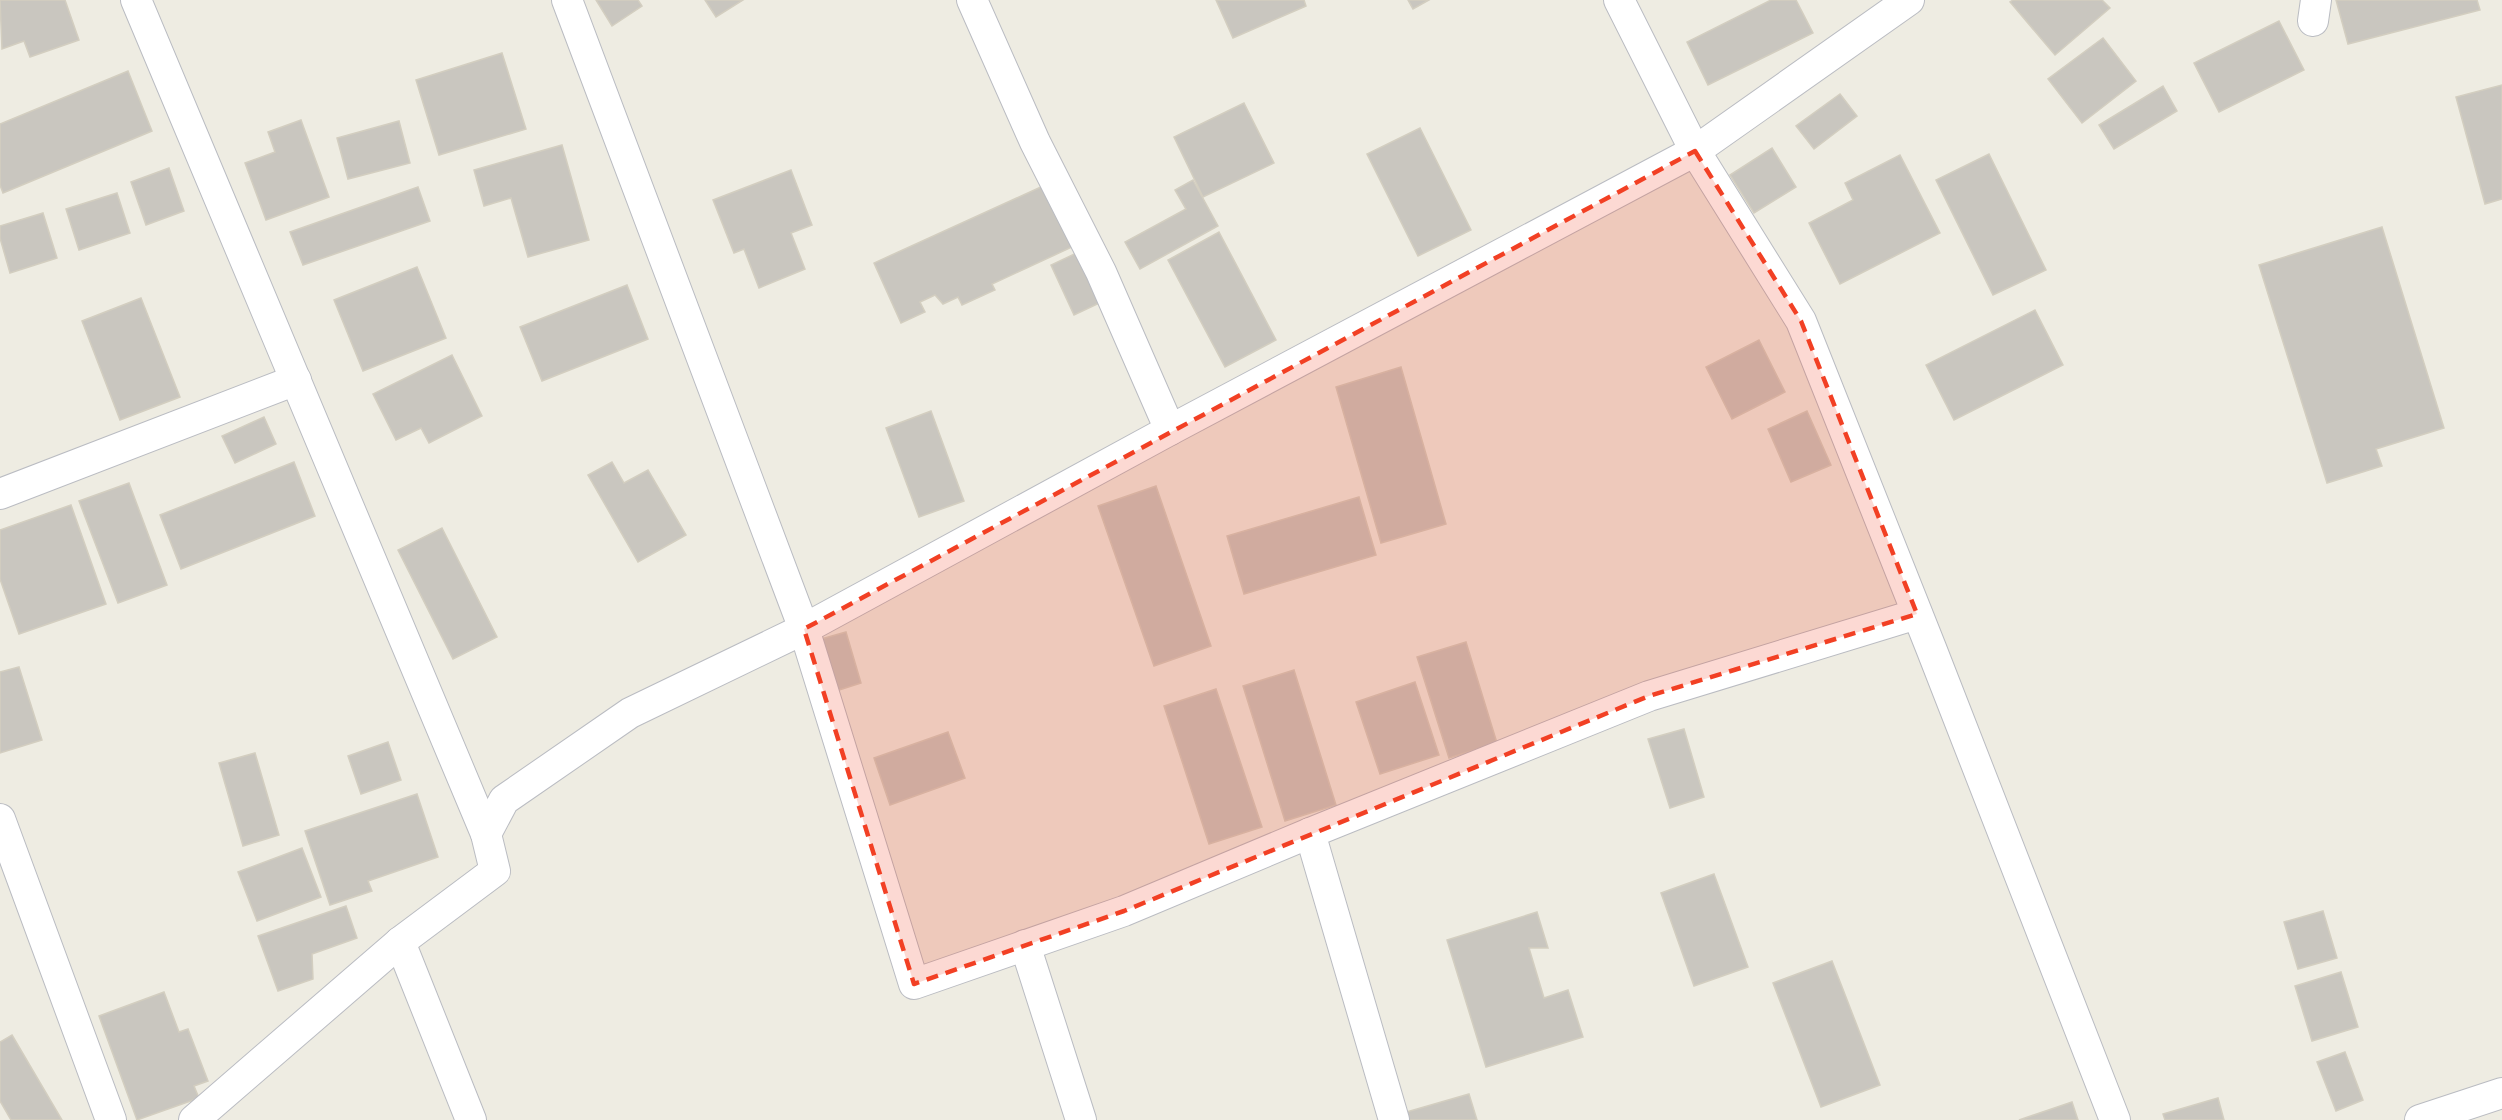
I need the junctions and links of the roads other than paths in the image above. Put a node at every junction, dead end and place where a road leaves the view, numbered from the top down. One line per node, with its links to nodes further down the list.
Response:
1 (136, 0): 7 (street)
2 (567, 0): 11 (street)
3 (972, 0): 8 (street)
4 (1619, 0): 6 (street)
5 (1909, 0): 6 (street)
6 (1695, 151): 8 (street); 10 (street)
7 (296, 380): 9 (street); 14 (street)
8 (1170, 430): 11 (street)
9 (0, 494)
10 (1917, 614): 13 (street); 23 (street)
11 (804, 628): 14 (street); 16 (street)
12 (0, 819): 18 (street)
13 (1310, 833): 16 (street); 22 (street)
14 (486, 834): 15 (street)
15 (400, 942): 19 (street); 20 (street)
16 (1025, 945): 21 (street)
17 (2502, 1093): 24 (street)
18 (111, 1120)
19 (194, 1120)
20 (471, 1120)
21 (1081, 1120)
22 (1394, 1120)
23 (2115, 1120)
24 (2420, 1120)

